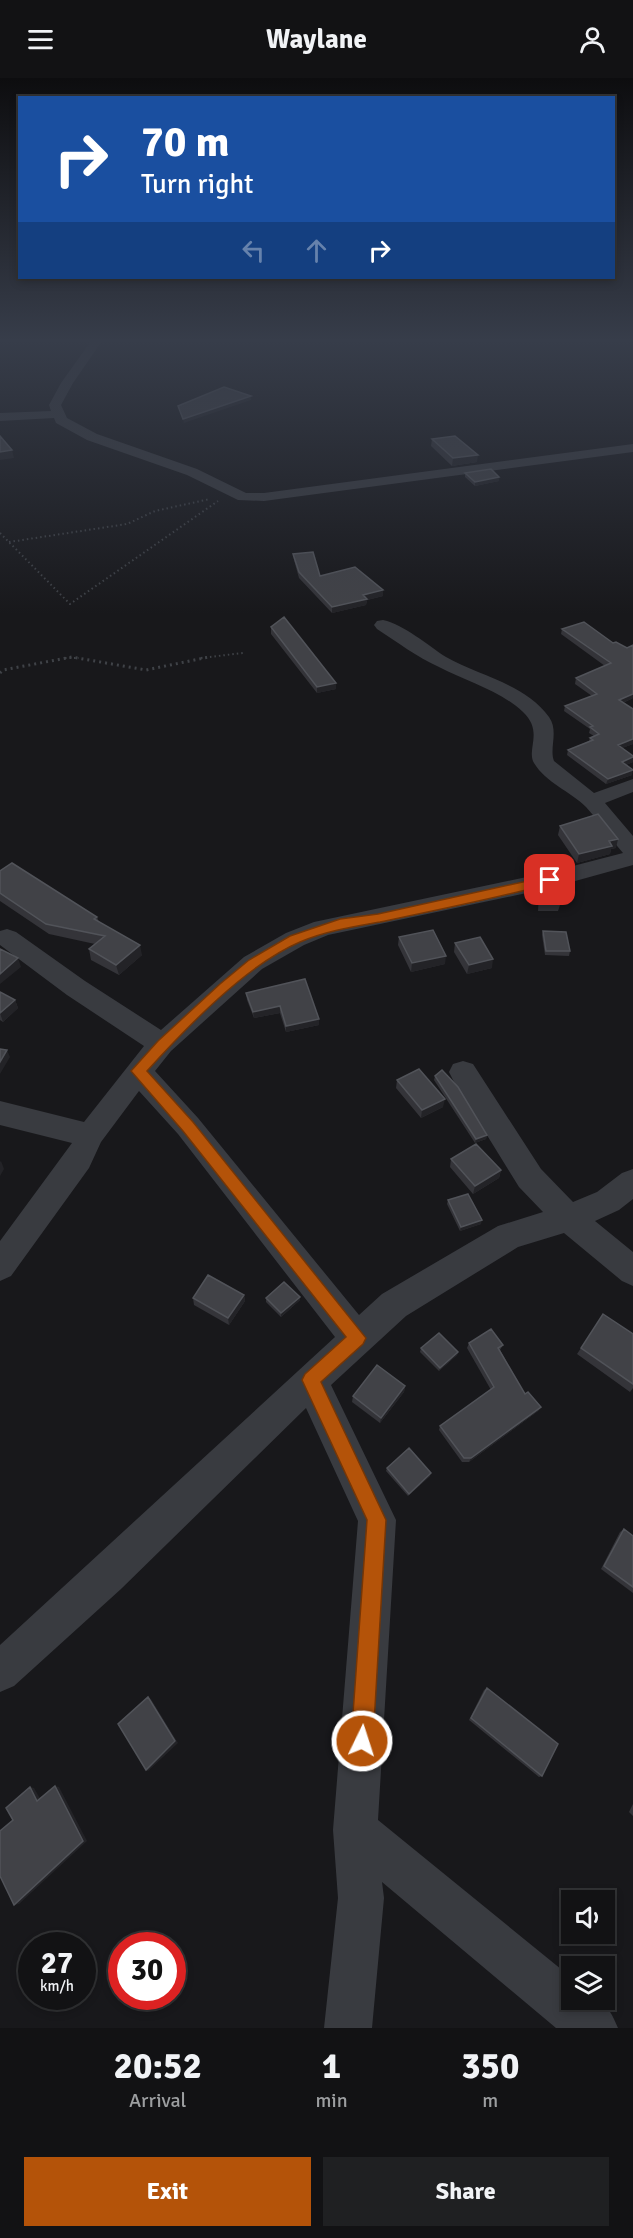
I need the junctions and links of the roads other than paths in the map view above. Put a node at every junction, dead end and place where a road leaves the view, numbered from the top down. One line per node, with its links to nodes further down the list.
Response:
1 (82, 432): 2 (street)
2 (633, 448)
3 (383, 625): 5 (street)
4 (633, 785): 5 (street)
5 (592, 801): 6 (street)
6 (633, 851)
7 (633, 858): 9 (street)
8 (7, 938): 9 (street)
9 (162, 1044): 10 (street)
10 (138, 1071): 13 (street); 18 (street)
11 (463, 1072): 15 (street)
12 (0, 1113): 13 (street)
13 (90, 1135): 16 (street)
14 (633, 1182): 15 (street)
15 (569, 1218): 17 (street); 18 (street)
16 (0, 1266)
17 (633, 1271)
18 (357, 1338): 19 (street)
19 (311, 1380): 20 (street); 21 (street)
20 (0, 1672)
21 (355, 1830): 22 (street); 23 (street)
22 (348, 2028)
23 (594, 2028)

